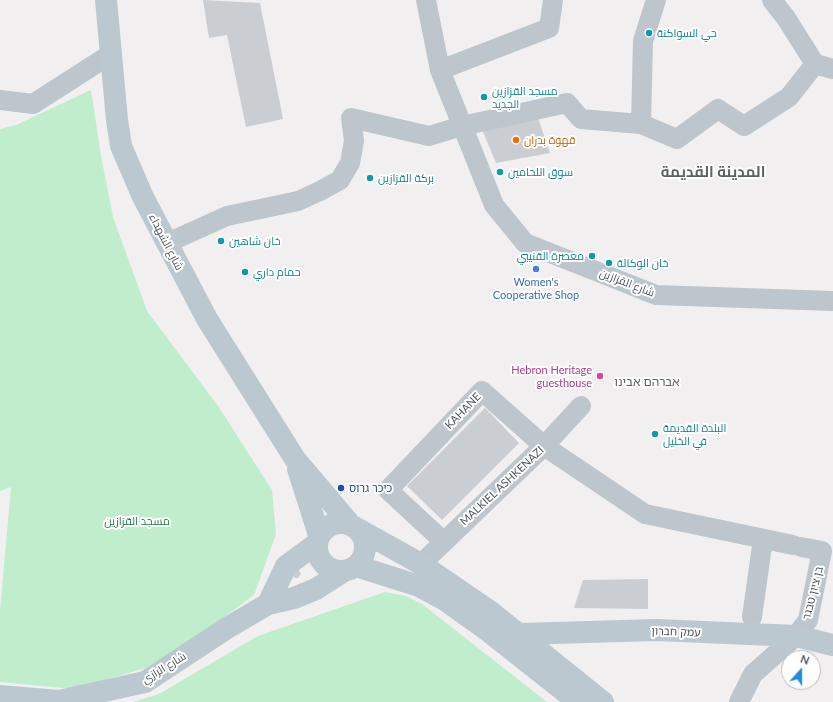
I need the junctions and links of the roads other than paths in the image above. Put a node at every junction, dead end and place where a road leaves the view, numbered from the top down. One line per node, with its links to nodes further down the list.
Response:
1 (106, 0): 6 (main road, شارع الشهداء)
2 (426, 0): 8 (street, شارع القزازين)
3 (553, 0): 8 (street)
4 (656, 0): 10 (street)
5 (772, 0): 7 (street)
6 (111, 54): 9 (street); 12 (main road, شارع الشهداء)
7 (824, 67): 10 (street)
8 (440, 70): 11 (street, شارع القزازين)
9 (0, 100)
10 (641, 124): 11 (street)
11 (462, 126): 12 (street); 13 (street, شارع القزازين)
12 (167, 243): 16 (main road, شارع الشهداء)
13 (833, 301)
14 (581, 406): 15 (street, MALKIEL ASHKENAZI)
15 (544, 446): 17 (street, KAHANE); 21 (street, MALKIEL ASHKENAZI); 21 (street, KAHANE)
16 (295, 459): 18 (main road); 20 (main road)
17 (645, 514): 19 (street, בן ציון טבגר)
18 (354, 526): 20 (main road); 22 (main road); 23 (main road)
19 (763, 539): 25 (street); 27 (street, בן ציון טבגר)
20 (318, 540): 23 (main road); 24 (main road)
21 (443, 541): 22 (street, MALKIEL ASHKENAZI)
22 (421, 564): 26 (main road)
23 (350, 569): 24 (main road, شارع الرازي); 31 (main road)
24 (268, 604): 30 (main road, شارع الرازي)
25 (752, 617)
26 (519, 634): 27 (main road, עמק חברון); 32 (main road)
27 (796, 636): 28 (main road, עמק חברון); 33 (street, בן ציון טבגר)
28 (833, 645)
29 (0, 696): 30 (main road, شارع الرازي)
30 (59, 702)
31 (578, 702)
32 (603, 702)
33 (739, 702)

